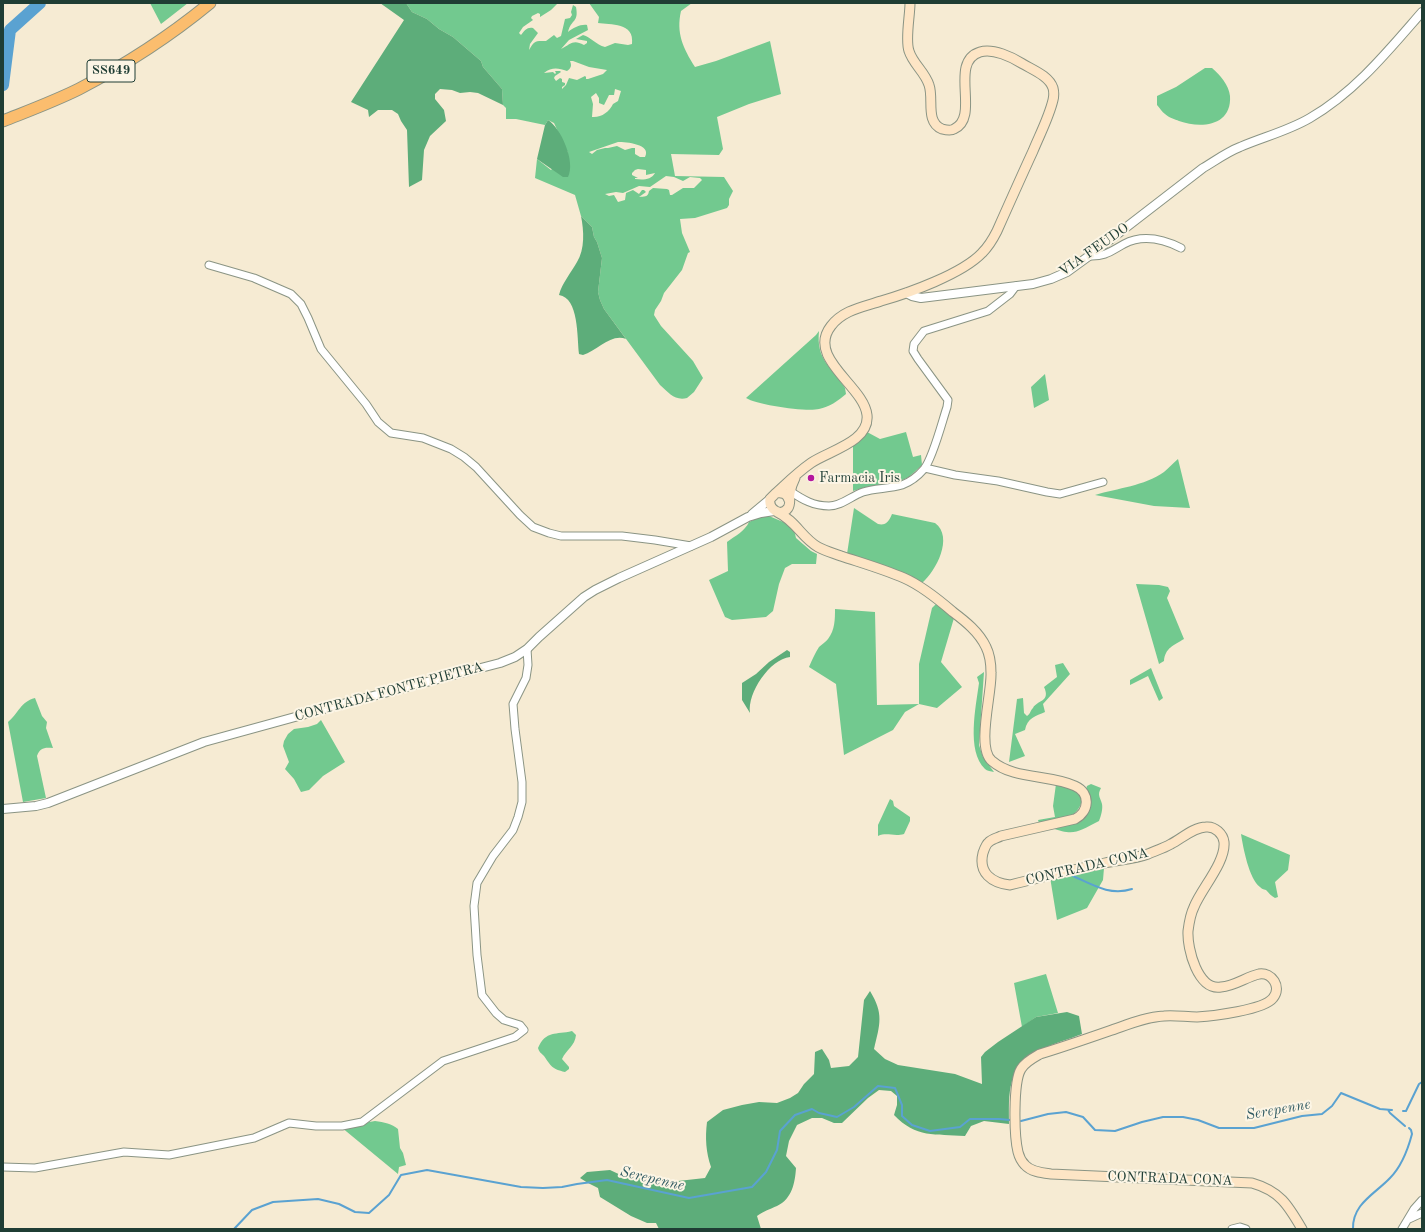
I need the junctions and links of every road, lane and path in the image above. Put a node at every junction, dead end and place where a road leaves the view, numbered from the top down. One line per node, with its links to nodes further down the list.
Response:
1 (210, 3): 4 (highway, SS649)
2 (910, 3): 9 (main road)
3 (1422, 12): 6 (street, VIA FEUDO)
4 (3, 122)
5 (1181, 248): 6 (street)
6 (1089, 256): 8 (street, VIA FEUDO)
7 (209, 265): 18 (street)
8 (1016, 286): 9 (street, VIA FEUDO); 10 (street)
9 (906, 293): 11 (main road)
10 (925, 468): 12 (street); 14 (street)
11 (798, 473): 13 (main road); 14 (main road)
12 (1103, 482)
13 (773, 496): 14 (main road); 15 (main road); 16 (street)
14 (789, 499): 15 (main road); 17 (main road, CONTRADA CONA)
15 (776, 511): 16 (street); 17 (main road, CONTRADA CONA)
16 (748, 517): 18 (street, CONTRADA FONTE PIETRA)
17 (799, 529): 27 (main road, CONTRADA CONA)
18 (691, 546): 19 (street, CONTRADA FONTE PIETRA)
19 (527, 649): 20 (street, CONTRADA FONTE PIETRA); 21 (street)
20 (3, 809)
21 (3, 1167)
22 (1422, 1200): 24 (street)
23 (1422, 1213): 24 (street)
24 (1408, 1219): 28 (street)
25 (1232, 1229): 26 (street)
26 (1246, 1229)
27 (1302, 1229)
28 (1402, 1229)

